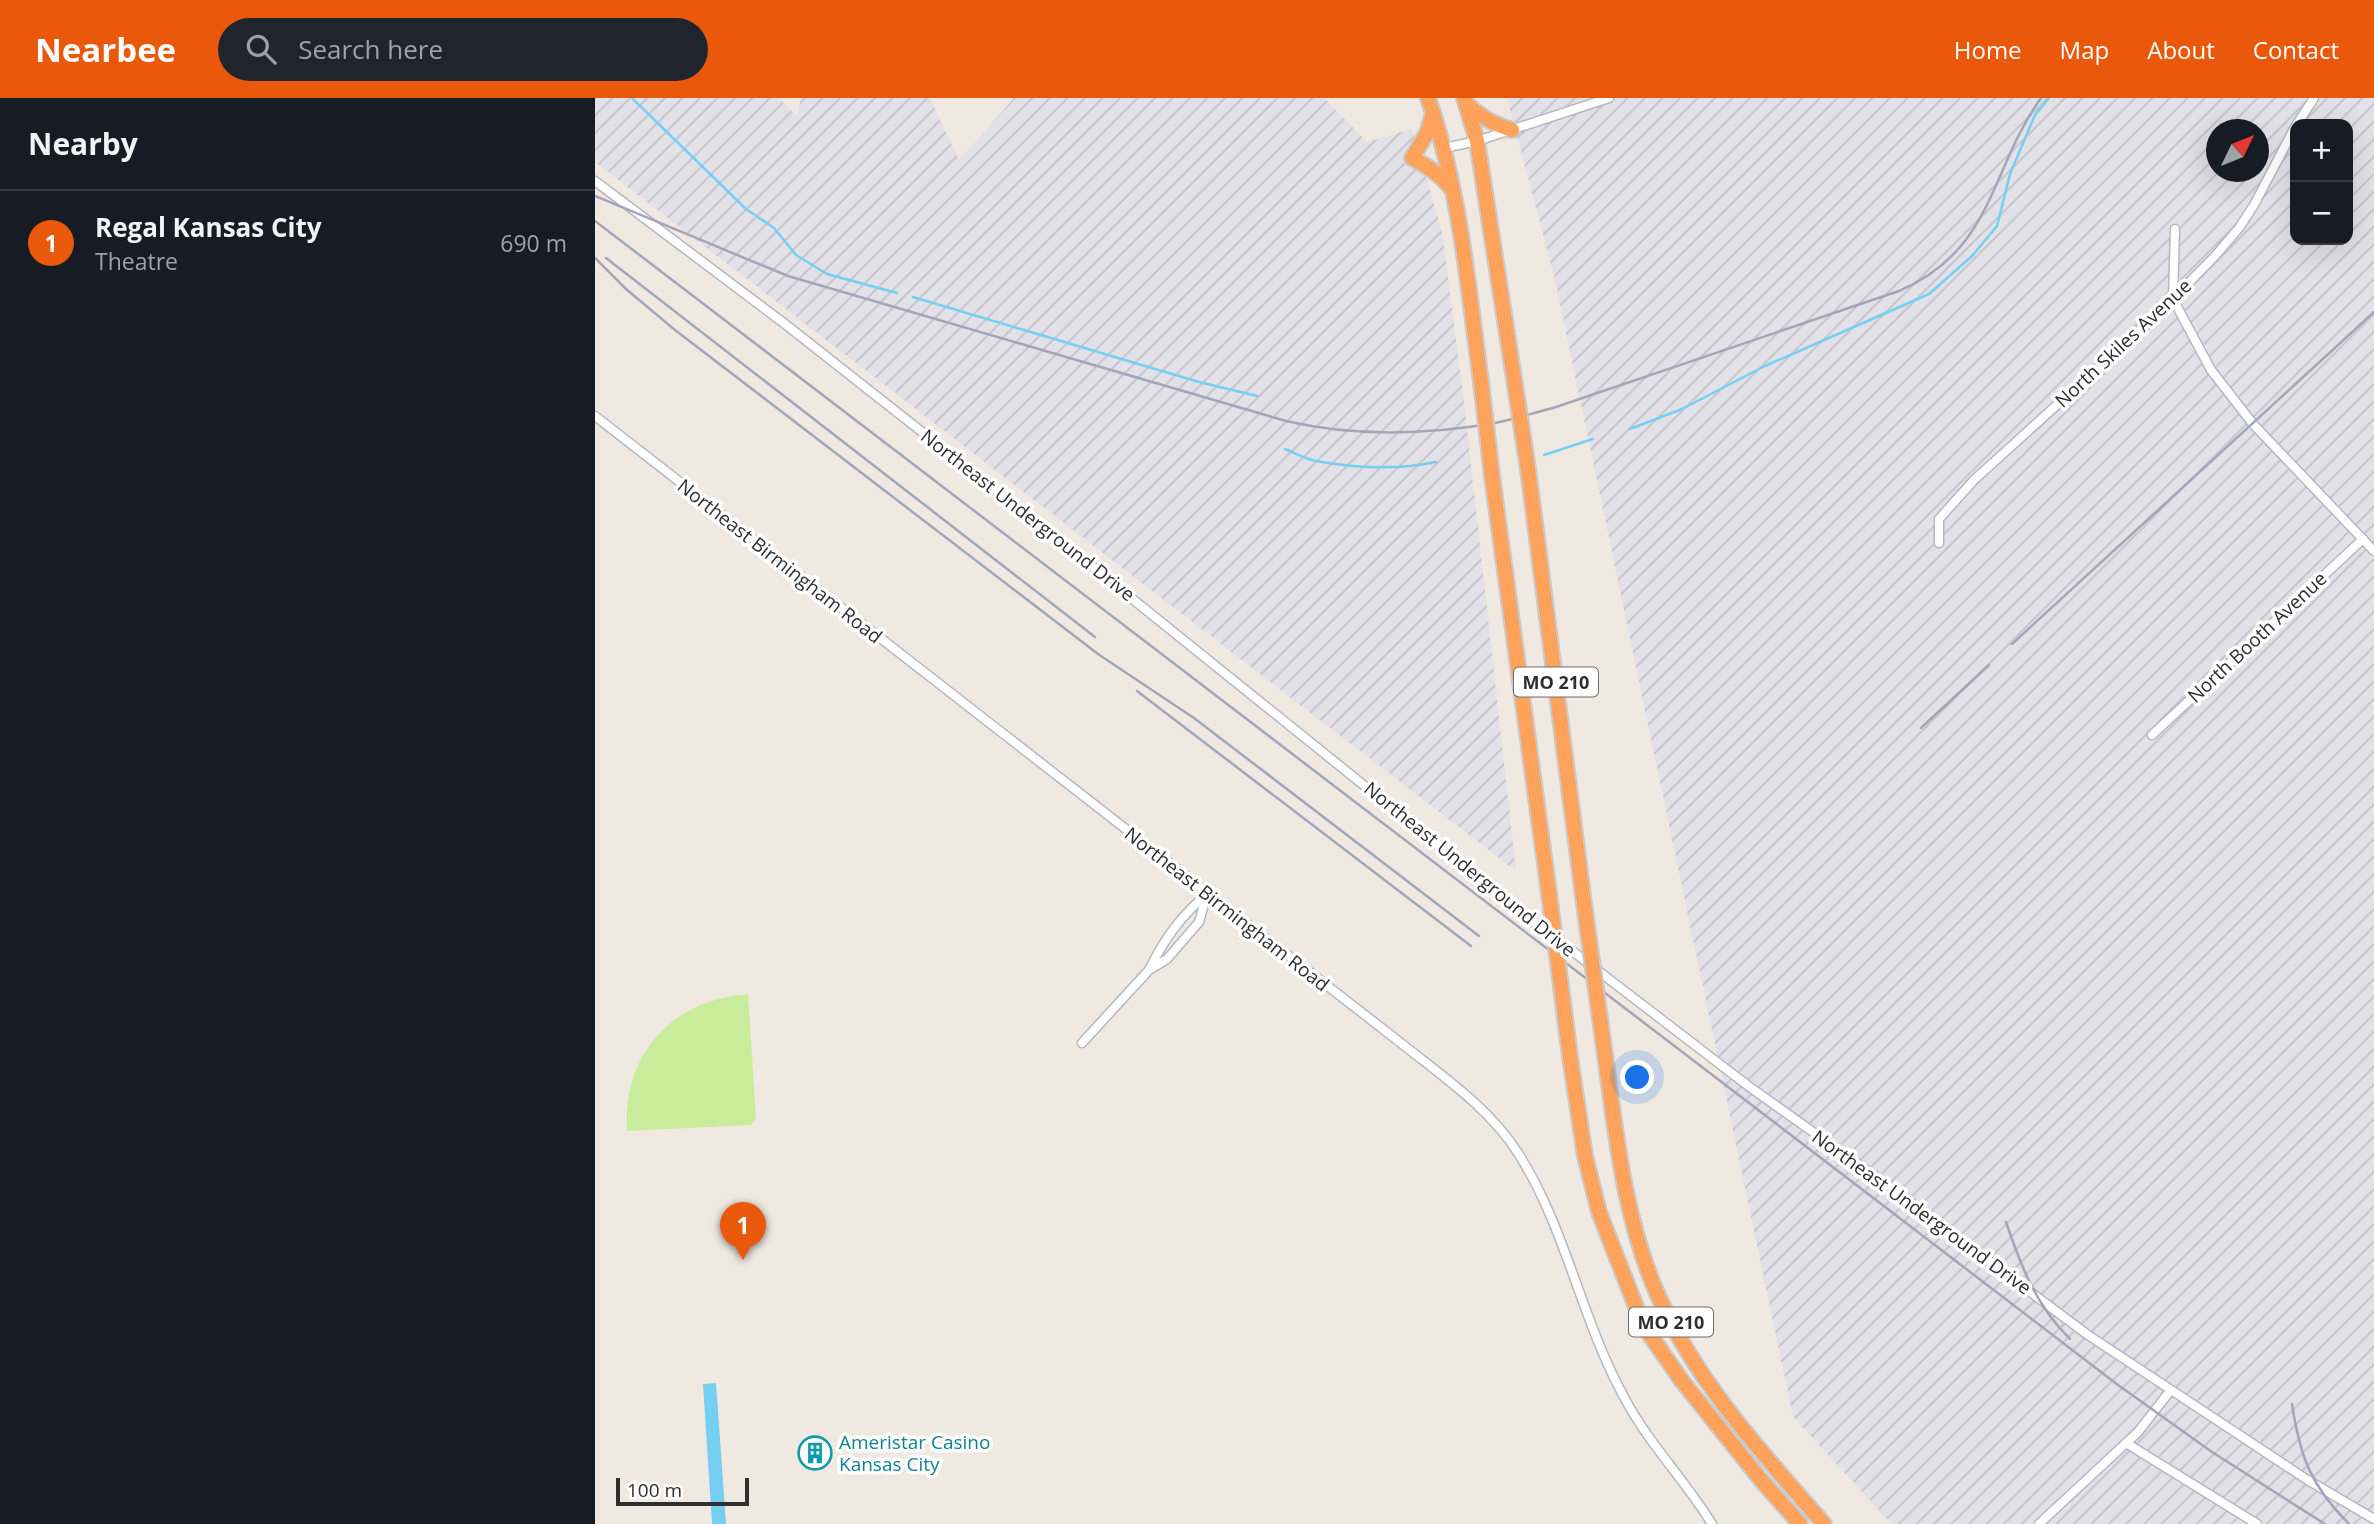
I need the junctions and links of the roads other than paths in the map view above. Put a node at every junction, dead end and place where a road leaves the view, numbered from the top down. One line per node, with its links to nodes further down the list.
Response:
1 (1428, 98): 5 (highway, MO 210)
2 (1609, 98): 7 (street)
3 (2314, 98): 6 (street, North Skiles Avenue)
4 (1464, 100): 7 (highway); 9 (highway, MO 210)
5 (1433, 114): 10 (highway, MO 210); 12 (highway)
6 (2300, 119)
7 (1513, 130): 9 (street)
8 (2290, 136): 14 (street, North Skiles Avenue)
9 (1477, 141): 10 (street); 29 (highway, MO 210, bridge)
10 (1444, 148): 12 (highway, MO 210)
11 (595, 181): 23 (street, Northeast Underground Drive)
12 (1452, 188): 28 (highway, MO 210, bridge)
13 (2175, 229): 14 (street)
14 (2173, 299): 16 (street); 17 (street, North Skiles Avenue)
15 (595, 416): 20 (street, Northeast Birmingham Road)
16 (2363, 539): 18 (street); 19 (street, North Booth Avenue)
17 (1939, 543)
18 (2374, 551)
19 (2152, 735)
20 (1207, 894): 21 (street); 21 (street); 27 (street, Northeast Birmingham Road)
21 (1149, 970): 22 (street)
22 (1082, 1043)
23 (2170, 1391): 24 (street); 25 (street, Northeast Underground Drive)
24 (2126, 1443): 26 (street); 30 (street)
25 (2374, 1519)
26 (2043, 1522)
27 (1712, 1524)
28 (1800, 1524)
29 (1824, 1524)
30 (2257, 1524)

